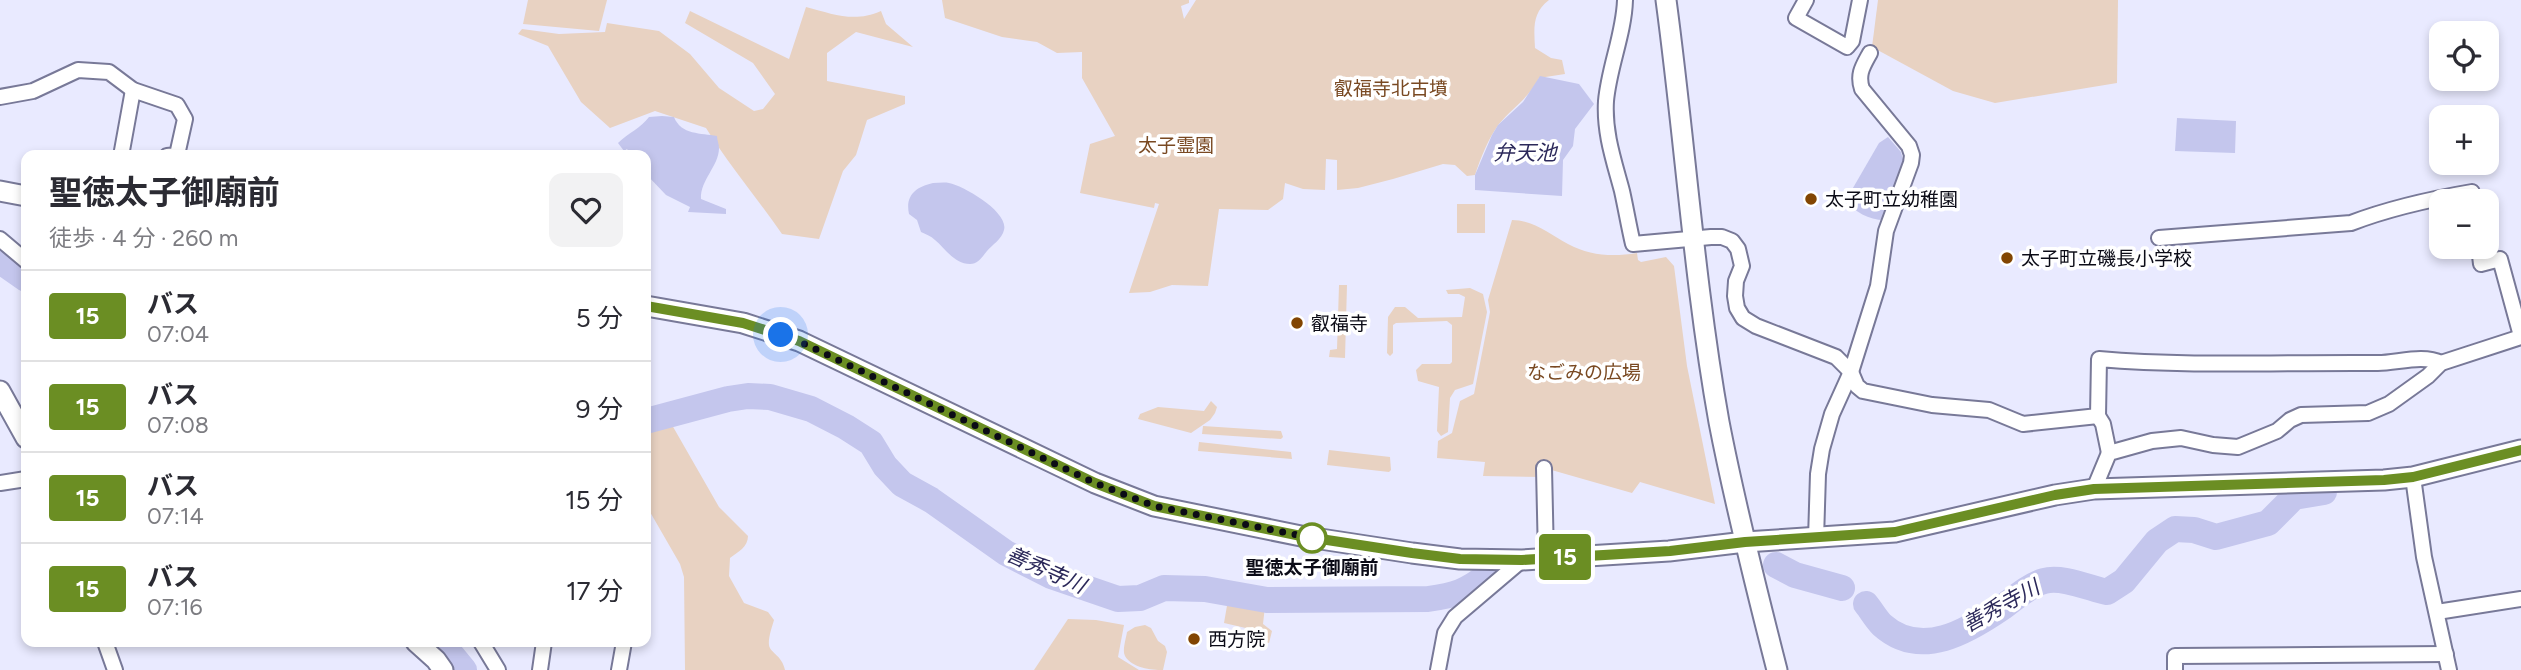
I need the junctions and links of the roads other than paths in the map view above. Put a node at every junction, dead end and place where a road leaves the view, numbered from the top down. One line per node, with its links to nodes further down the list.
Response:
1 (1625, 0): 13 (street)
2 (1666, 0): 13 (street)
3 (1806, 0): 4 (street)
4 (1860, 0)
5 (1870, 53): 21 (street)
6 (133, 90): 7 (street); 8 (street); 9 (street)
7 (0, 97)
8 (122, 150)
9 (178, 150)
10 (0, 191): 11 (street)
11 (21, 194)
12 (2429, 200): 14 (street)
13 (1694, 238): 21 (street); 33 (street)
14 (2159, 238)
15 (0, 239): 16 (street)
16 (21, 257)
17 (2481, 259): 19 (street)
18 (651, 307): 35 (street)
19 (2521, 337): 20 (street)
20 (2441, 363): 23 (street); 26 (street)
21 (1850, 372): 23 (street); 32 (street)
22 (0, 391): 24 (street)
23 (2098, 416): 26 (street)
24 (21, 429)
25 (2521, 450): 28 (street)
26 (2109, 453): 31 (street)
27 (1544, 468): 34 (street)
28 (2413, 477): 31 (street); 37 (street)
29 (21, 480): 30 (street)
30 (0, 483)
31 (2094, 489): 32 (street)
32 (1816, 539): 33 (street)
33 (1745, 542): 34 (street); 50 (street)
34 (1546, 558): 35 (street)
35 (1522, 560): 49 (street)
36 (2521, 599): 37 (street)
37 (2437, 612): 43 (street)
38 (107, 647): 44 (street)
39 (422, 647): 45 (street)
40 (484, 647): 46 (street)
41 (543, 647): 47 (street)
42 (623, 647): 48 (street)
43 (2446, 654): 51 (street); 52 (street)
44 (115, 670)
45 (443, 670)
46 (498, 670)
47 (540, 670)
48 (620, 670)
49 (1438, 670)
50 (1777, 670)
51 (2175, 670)
52 (2449, 670)

